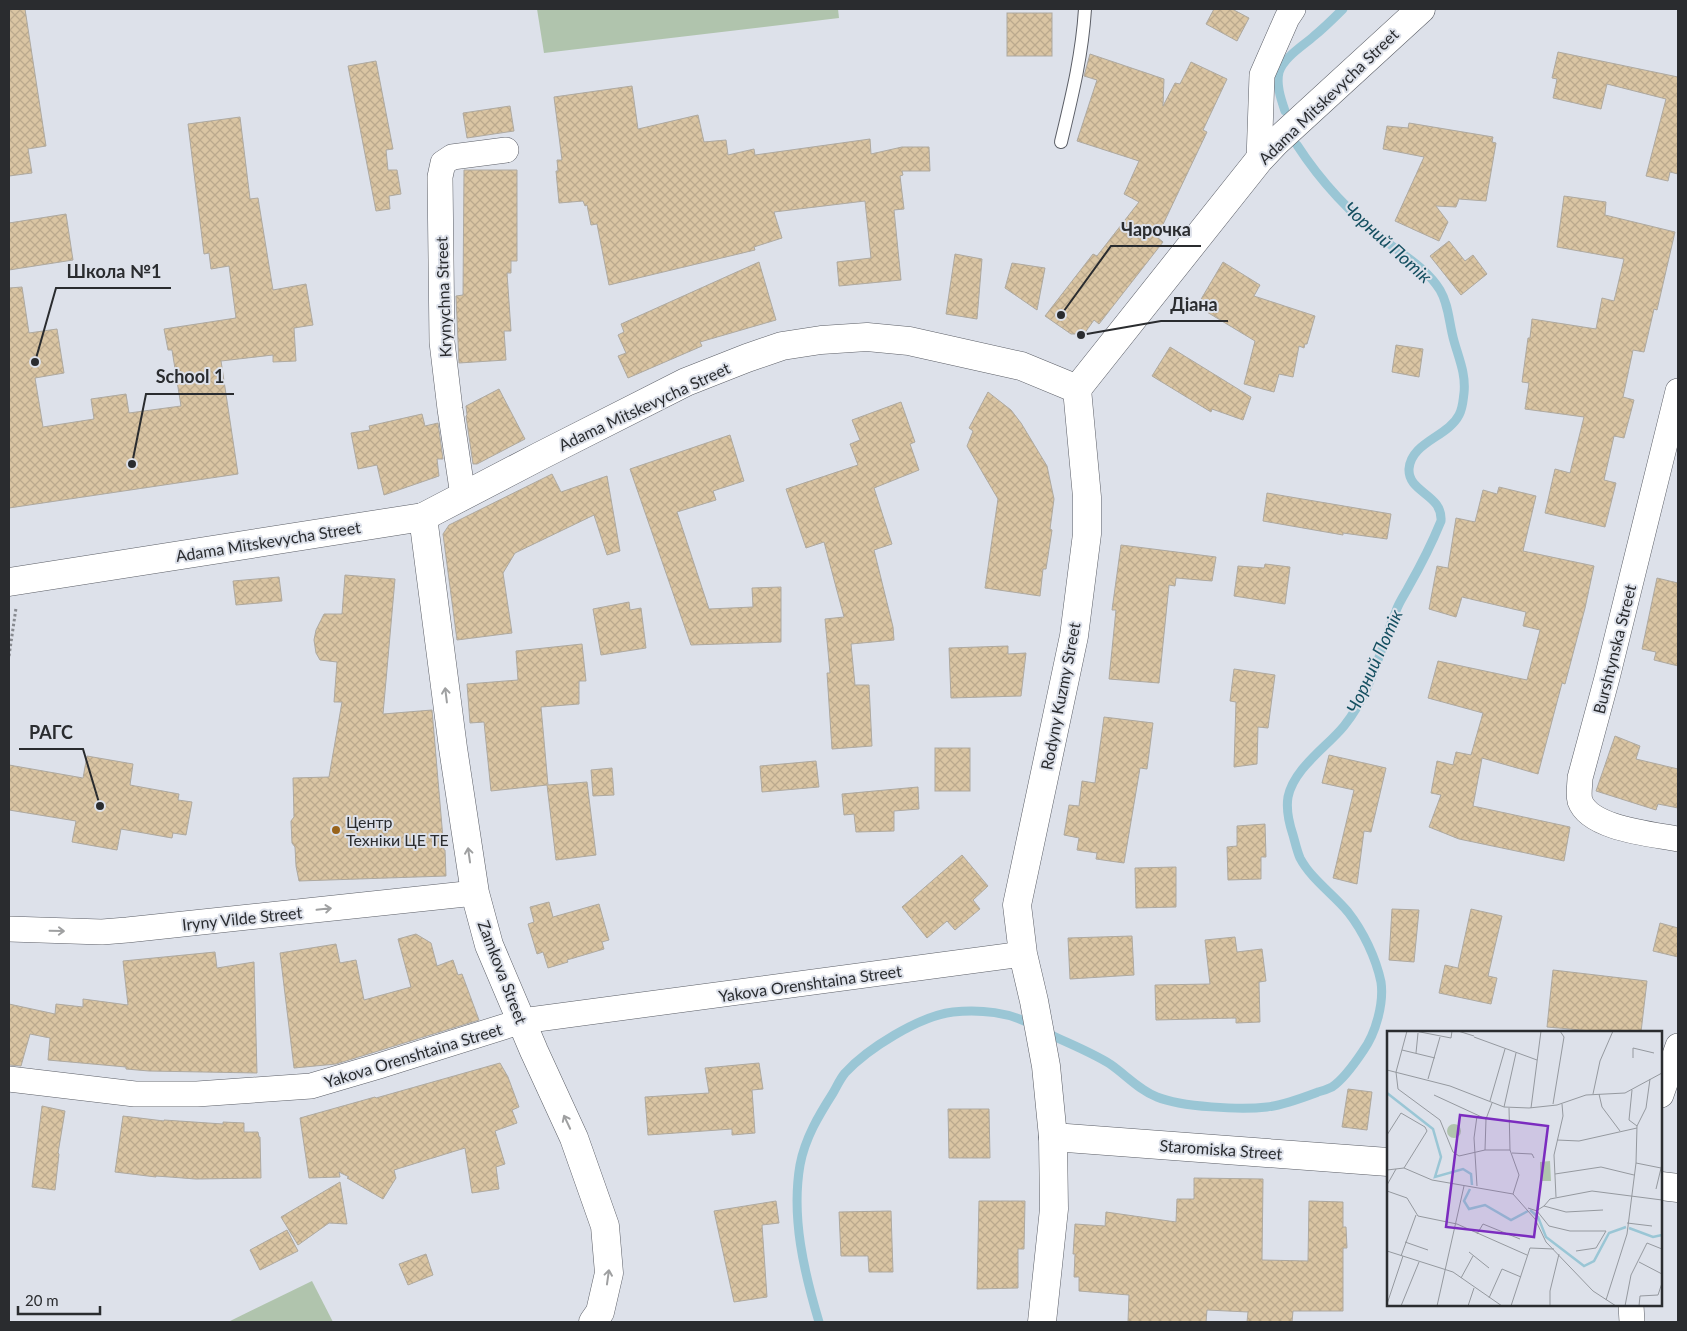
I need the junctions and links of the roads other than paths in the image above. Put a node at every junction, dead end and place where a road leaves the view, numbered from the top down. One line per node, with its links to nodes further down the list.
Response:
1 (1085, 9): 4 (lane)
2 (1421, 9): 6 (street, Adama Mitskevycha Street)
3 (1286, 12): 6 (street)
4 (1060, 142)
5 (506, 150): 9 (street, Krynychna Street)
6 (1259, 160): 7 (street, Adama Mitskevycha Street)
7 (1077, 388): 9 (street, Adama Mitskevycha Street); 15 (street, Rodyny Kuzmy Street)
8 (1678, 391): 12 (street, Burshtynska Street)
9 (463, 496): 10 (street, Adama Mitskevycha Street)
10 (423, 517): 11 (street, Adama Mitskevycha Street); 13 (street, Zamkova Street, one-way to 10)
11 (14, 581)
12 (1678, 839)
13 (475, 893): 14 (street, Iryny Vilde Street, one-way to 13); 16 (street, Zamkova Street)
14 (9, 931)
15 (1023, 954): 16 (street, Yakova Orenshtaina Street); 20 (street, Rodyny Kuzmy Street)
16 (522, 1021): 18 (street, Yakova Orenshtaina Street); 25 (street, Zamkova Street, one-way to 16)
17 (1678, 1046): 19 (street)
18 (9, 1079)
19 (1662, 1092)
20 (1053, 1137): 21 (street, Staromiska Street); 26 (street, Rodyny Kuzmy Street)
21 (1387, 1162)
22 (1662, 1186): 23 (street)
23 (1678, 1188)
24 (1631, 1306): 27 (street)
25 (593, 1322)
26 (1042, 1322)
27 (1632, 1322)

